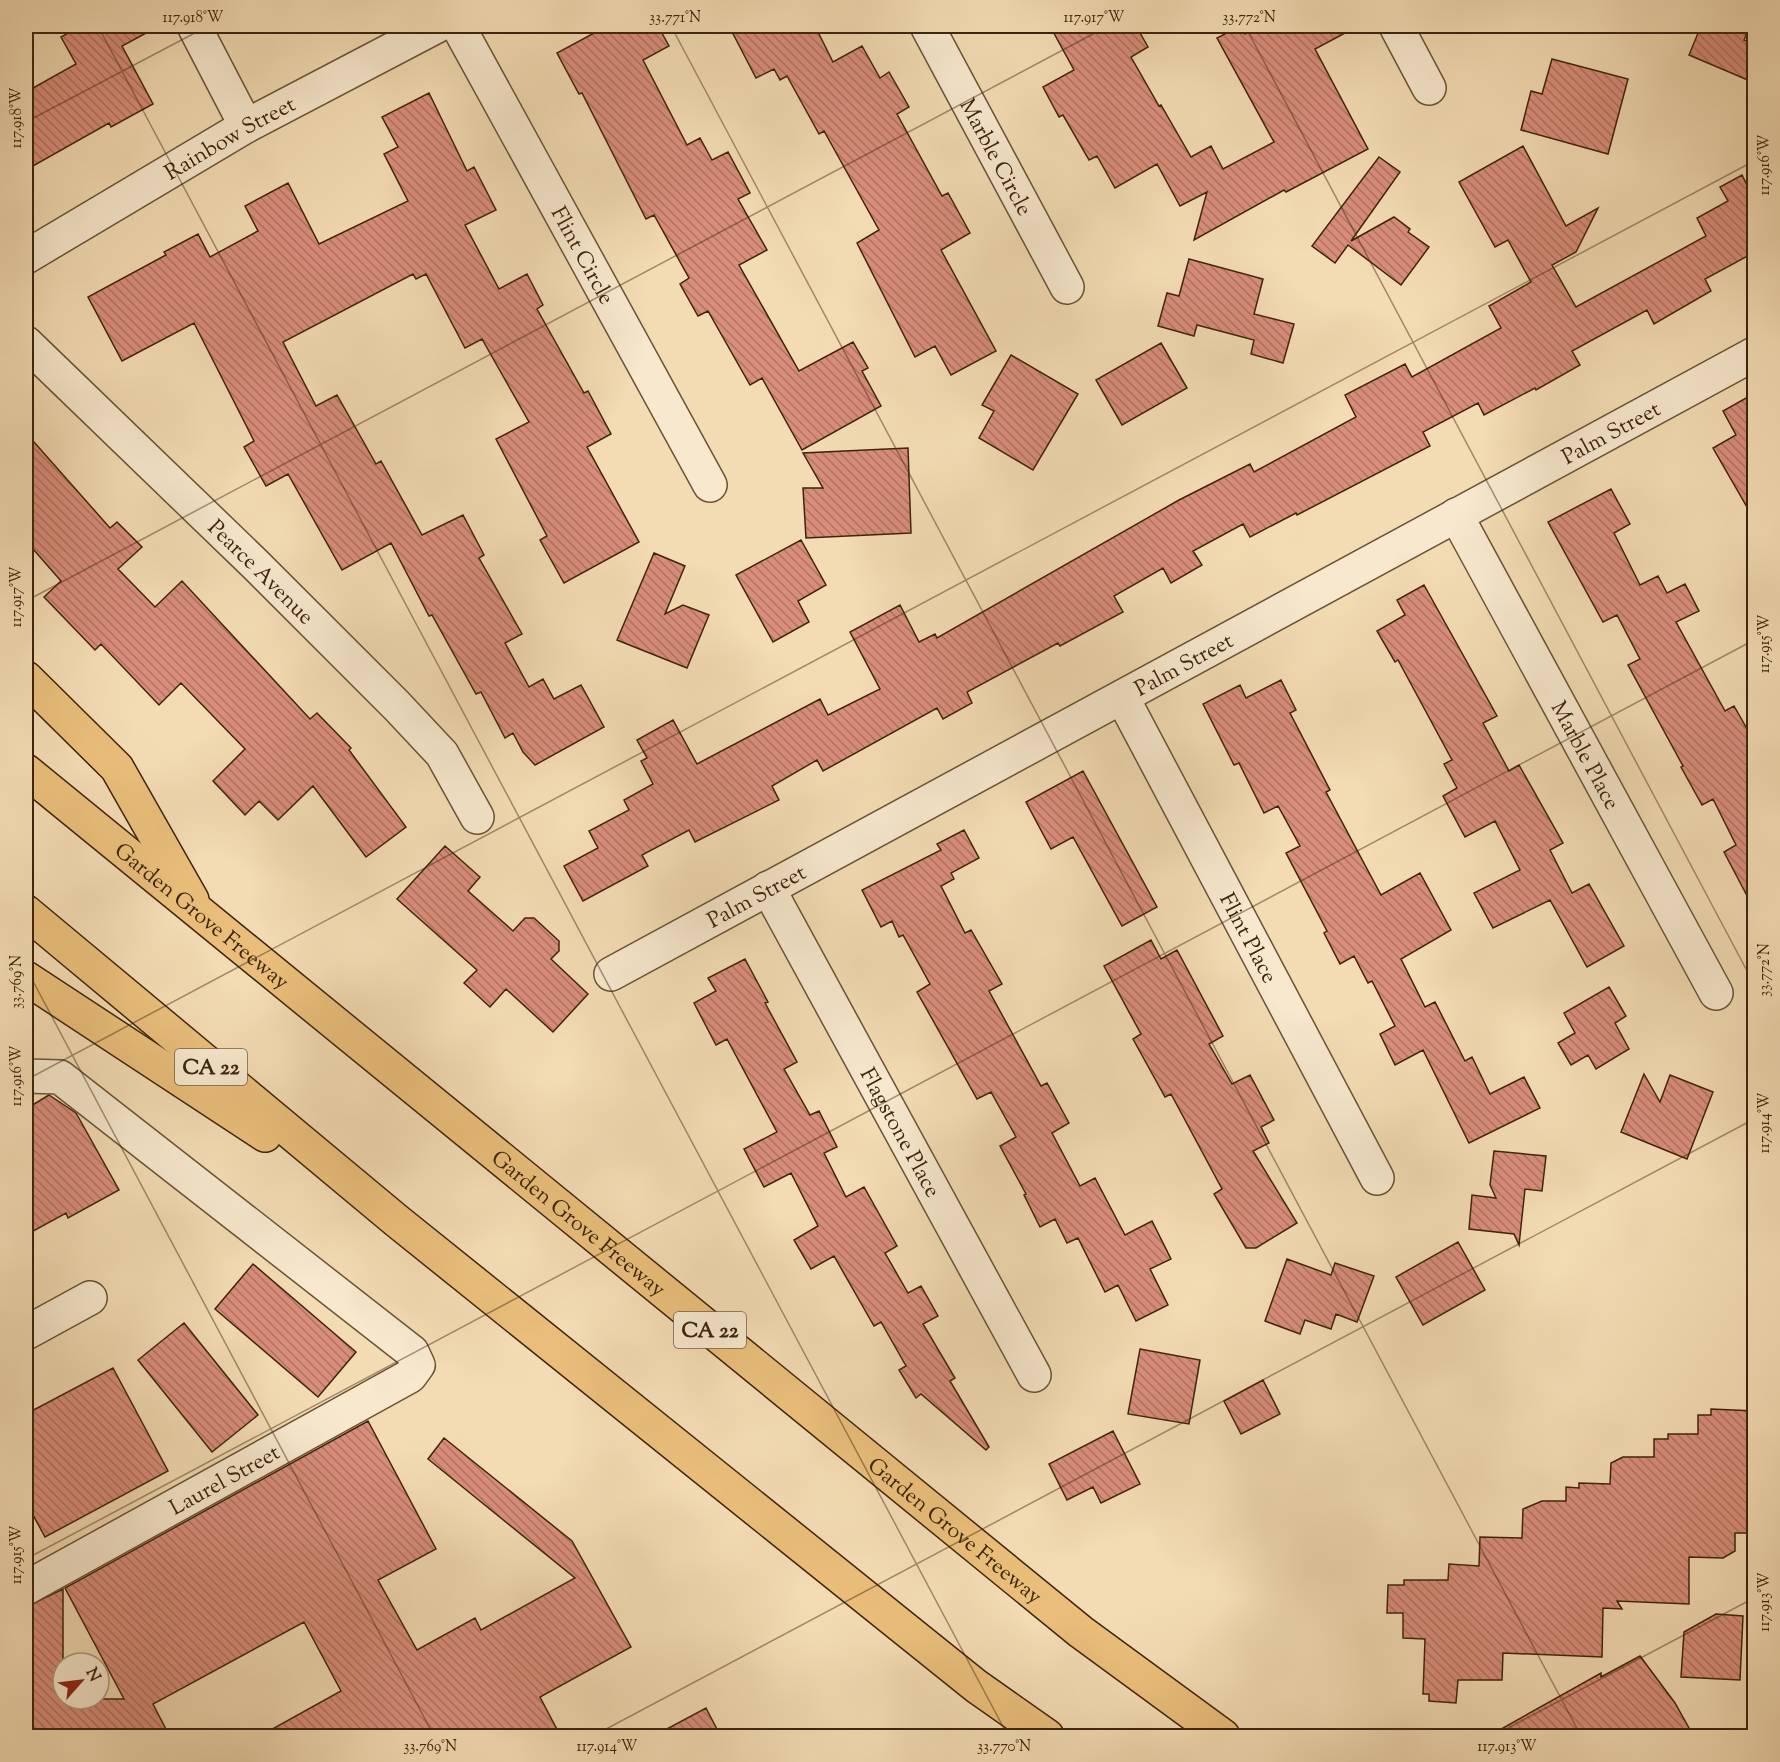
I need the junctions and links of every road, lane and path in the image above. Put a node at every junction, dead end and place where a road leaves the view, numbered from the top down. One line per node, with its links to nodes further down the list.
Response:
1 (194, 26): 7 (street)
2 (437, 26): 7 (street, Rainbow Street)
3 (458, 26): 12 (street, Flint Circle)
4 (927, 26): 9 (street, Marble Circle)
5 (1396, 26): 6 (street)
6 (1429, 88)
7 (246, 126): 8 (street, Rainbow Street)
8 (26, 257)
9 (1067, 287)
10 (26, 343): 17 (street, Pearce Avenue)
11 (1755, 354): 13 (street, Palm Street)
12 (710, 485)
13 (1456, 515): 15 (street, Palm Street); 23 (street, Marble Place)
14 (26, 678): 20 (highway)
15 (1122, 697): 18 (street, Palm Street); 25 (street, Flint Place)
16 (26, 771): 20 (highway, Garden Grove Freeway / CA 22)
17 (477, 817)
18 (768, 888): 21 (street, Palm Street); 29 (street, Flagstone Place)
19 (26, 912): 26 (highway, CA 22)
20 (202, 917): 32 (highway, Garden Grove Freeway / CA 22)
21 (611, 974)
22 (26, 978): 26 (highway)
23 (1716, 993)
24 (26, 1076): 30 (street, Laurel Street)
25 (1377, 1178)
26 (397, 1221): 31 (highway, CA 22)
27 (90, 1298): 28 (street)
28 (26, 1333)
29 (1034, 1375)
30 (26, 1588)
31 (1047, 1737)
32 (1223, 1737)

